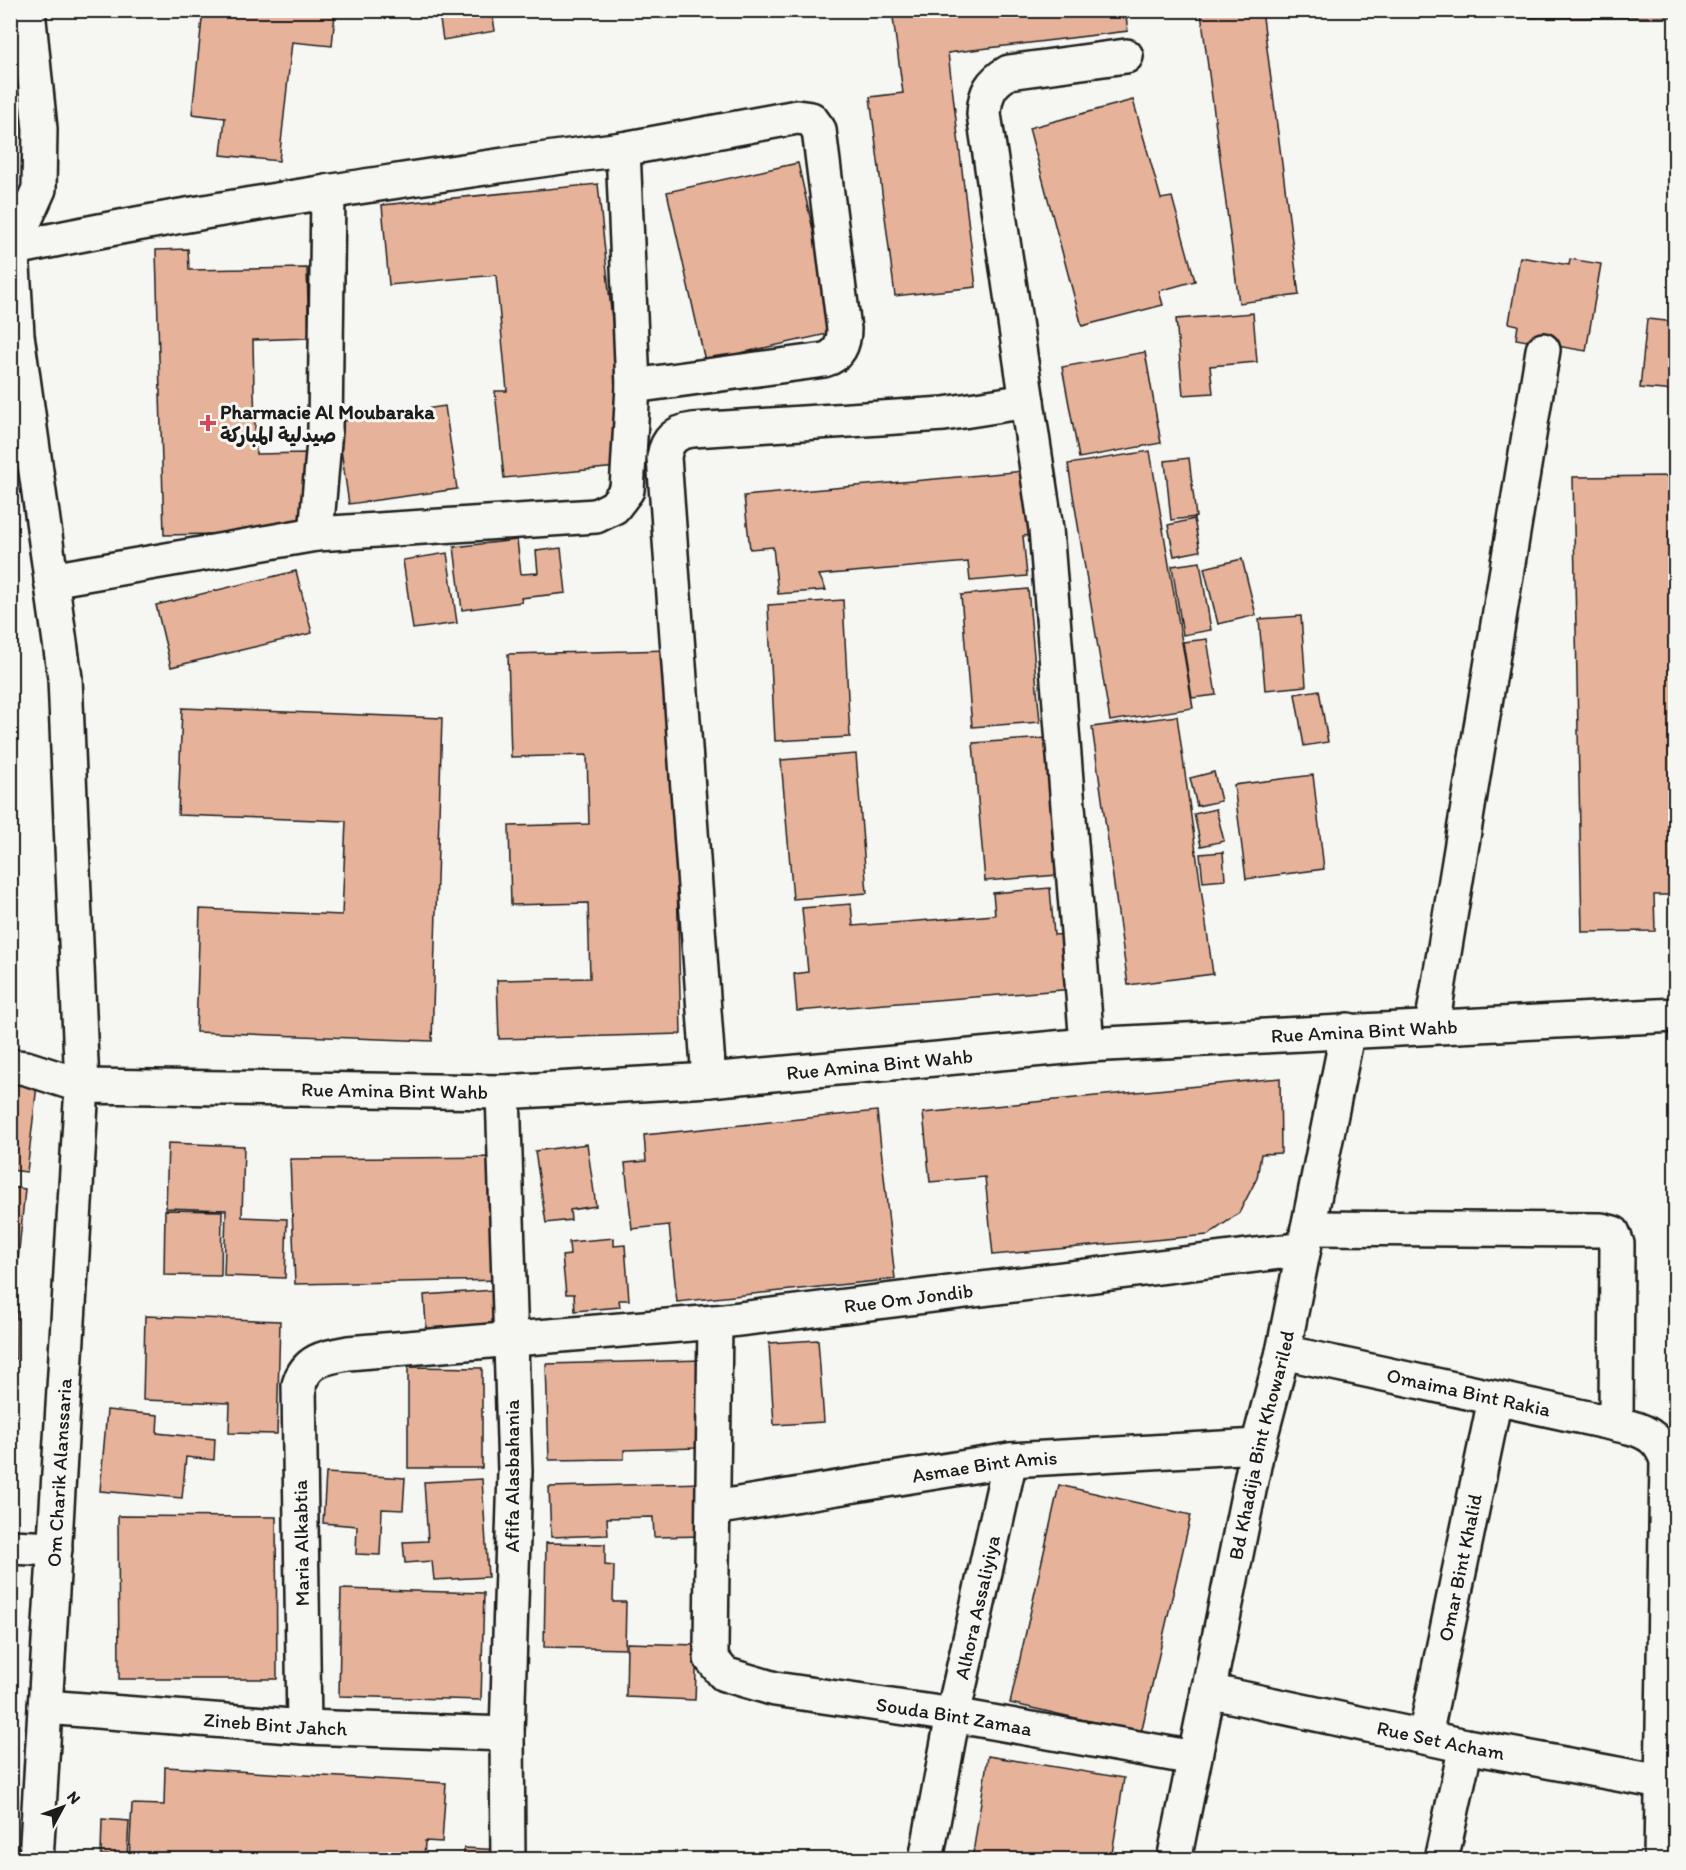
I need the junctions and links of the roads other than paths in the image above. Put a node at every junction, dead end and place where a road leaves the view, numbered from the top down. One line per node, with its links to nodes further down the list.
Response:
1 (28, 10): 5 (street)
2 (1126, 56): 8 (street)
3 (623, 149): 4 (street); 7 (street); 7 (street)
4 (328, 192): 5 (street); 9 (street)
5 (11, 248): 10 (street, Om Charik Alanssaria)
6 (1543, 350): 12 (street)
7 (633, 386): 9 (street)
8 (1027, 401): 14 (street); 16 (street)
9 (316, 534): 10 (street)
10 (51, 580): 17 (street, Om Charik Alanssaria)
11 (1676, 1015): 12 (street, Rue Amina Bint Wahb)
12 (1432, 1026): 13 (street, Rue Amina Bint Wahb)
13 (1348, 1030): 14 (street, Rue Amina Bint Wahb); 19 (street, Bd Khadija Bint Khowariled)
14 (1087, 1045): 16 (street, Rue Amina Bint Wahb)
15 (10, 1066): 17 (street, Rue Amina Bint Wahb)
16 (709, 1080): 18 (street, Rue Amina Bint Wahb)
17 (82, 1086): 18 (street, Rue Amina Bint Wahb); 30 (street, Om Charik Alanssaria)
18 (503, 1092): 21 (street, Afifa Alasbahania)
19 (1306, 1239): 20 (street, Rue Om Jondib); 22 (street, Bd Khadija Bint Khowariled); 25 (street, Rue Om Jondib)
20 (715, 1322): 21 (street, Rue Om Jondib); 28 (street)
21 (510, 1340): 23 (street, Rue Om Jondib); 35 (street, Afifa Alasbahania)
22 (1283, 1352): 24 (street, Omaima Bint Rakia); 26 (street, Bd Khadija Bint Khowariled)
23 (312, 1362): 34 (street, Maria Alkabtia)
24 (1495, 1399): 25 (street, Omaima Bint Rakia); 36 (street, Omar Bint Khalid)
25 (1616, 1424): 39 (street, Omaima Bint Rakia)
26 (1258, 1446): 27 (street, Asmae Bint Amis); 31 (street, Bd Khadija Bint Khowariled)
27 (1010, 1460): 28 (street, Asmae Bint Amis); 33 (street, Alhora Assaliyiya)
28 (714, 1508): 33 (street, Souda Bint Zamaa)
29 (10, 1547): 30 (street)
30 (54, 1549): 32 (street, Om Charik Alanssaria)
31 (1208, 1691): 36 (street, Rue Set Acham); 38 (street, Bd Khadija Bint Khowariled)
32 (45, 1707): 34 (street, Zineb Bint Jahch); 40 (street, Om Charik Alanssaria)
33 (953, 1714): 38 (street, Souda Bint Zamaa); 42 (street, Alhora Assaliyiya)
34 (304, 1727): 35 (street, Zineb Bint Jahch)
35 (507, 1734): 41 (street, Afifa Alasbahania)
36 (1425, 1736): 37 (street, Rue Set Acham)
37 (1467, 1746): 39 (street, Rue Set Acham); 44 (street)
38 (1194, 1758): 43 (street, Bd Khadija Bint Khowariled)
39 (1668, 1782): 45 (street)
40 (36, 1860)
41 (508, 1860)
42 (926, 1860)
43 (1174, 1860)
44 (1441, 1860)
45 (1661, 1860)

